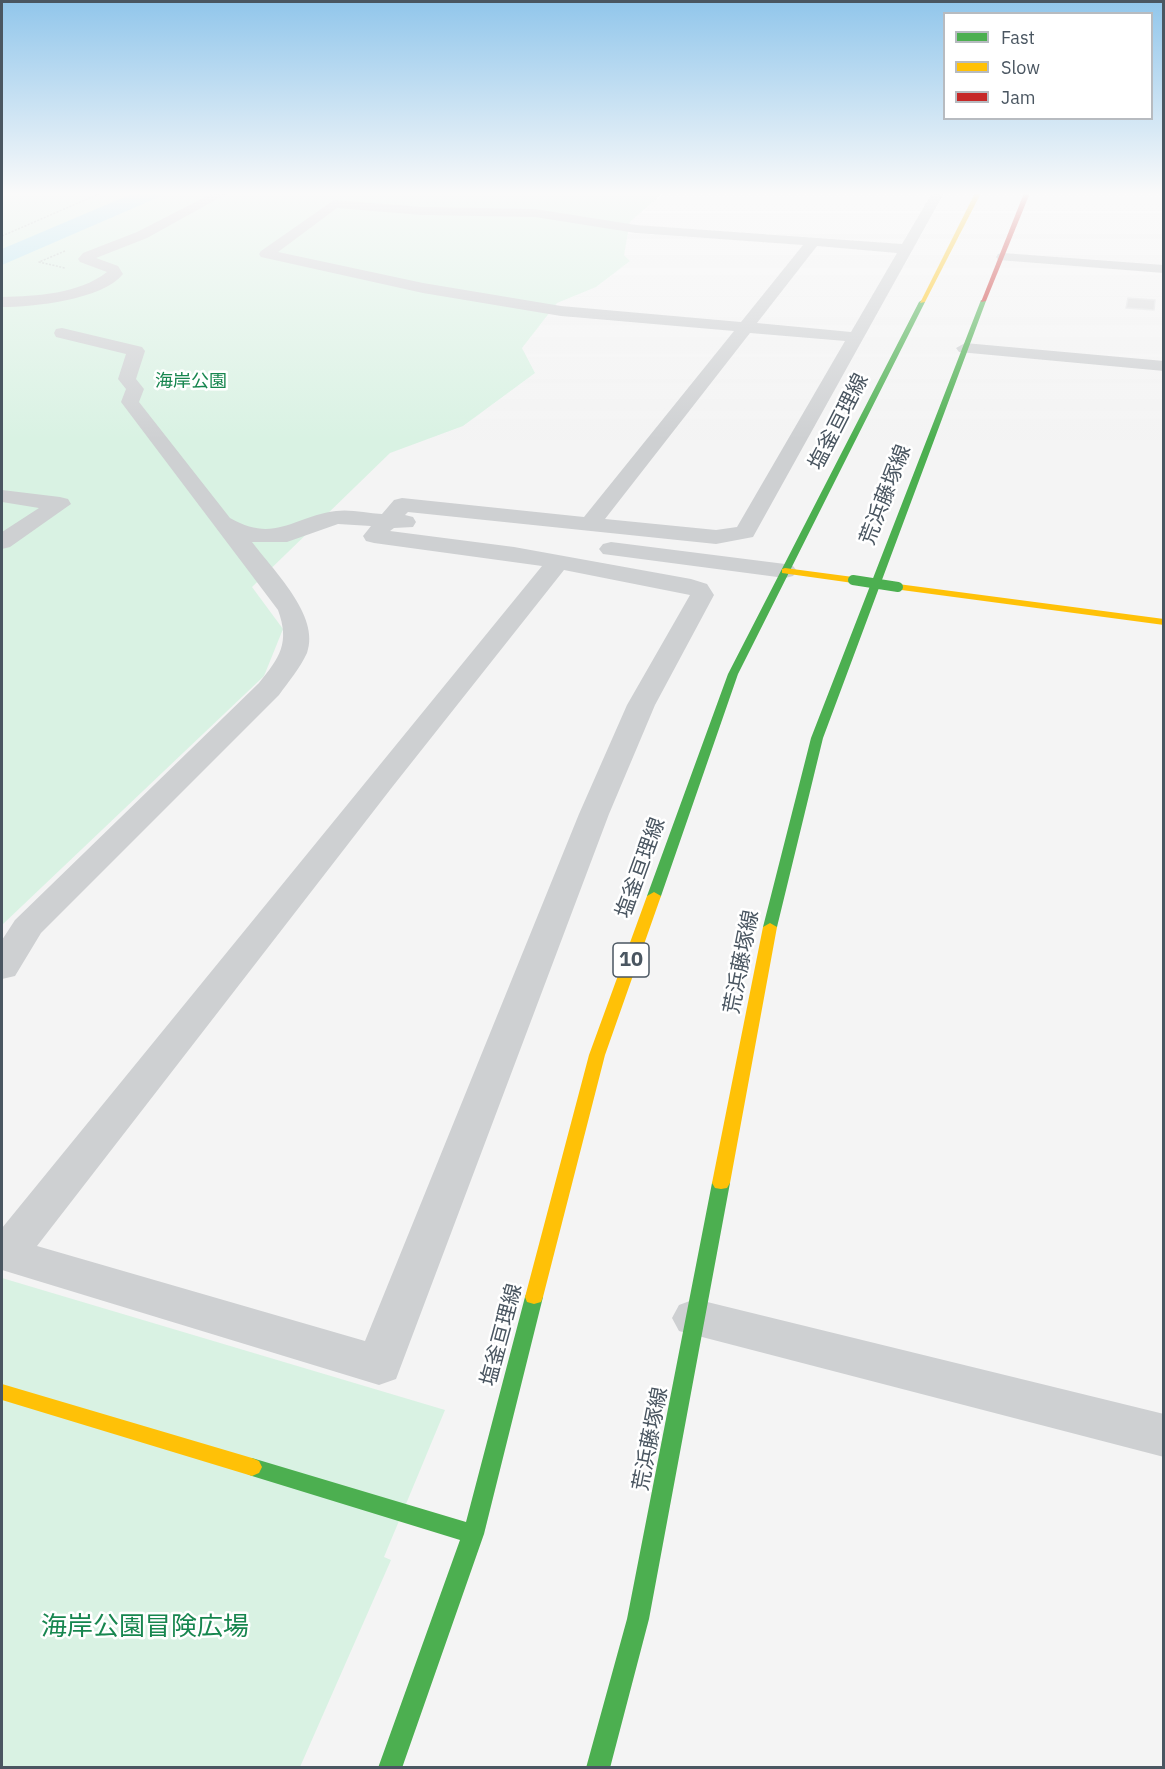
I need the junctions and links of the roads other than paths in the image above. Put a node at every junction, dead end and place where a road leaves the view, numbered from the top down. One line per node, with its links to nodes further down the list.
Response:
1 (114, 276): 7 (street)
2 (366, 276): 8 (street)
3 (786, 276): 8 (street)
4 (890, 276): 10 (street)
5 (936, 276): 19 (street, 塩釜亘理線 / 10)
6 (995, 276): 11 (street, 荒浜藤塚線)
7 (2, 302)
8 (745, 327): 10 (street); 15 (street)
9 (62, 333): 16 (street)
10 (854, 337): 15 (street)
11 (965, 348): 12 (street); 23 (street, 荒浜藤塚線)
12 (1164, 366)
13 (2, 496): 17 (street)
14 (388, 520): 15 (street); 16 (street); 18 (street); 19 (street)
15 (588, 526)
16 (230, 527): 21 (street)
17 (2, 542)
18 (558, 562): 22 (street); 22 (street)
19 (785, 571): 20 (street, bridge); 26 (street, 塩釜亘理線 / 10)
20 (1164, 622)
21 (2, 968)
22 (4, 1253)
23 (695, 1318): 25 (street); 28 (street, 荒浜藤塚線)
24 (2, 1392): 26 (street)
25 (1164, 1436)
26 (473, 1534): 27 (street, 塩釜亘理線 / 10)
27 (390, 1767)
28 (598, 1767)

